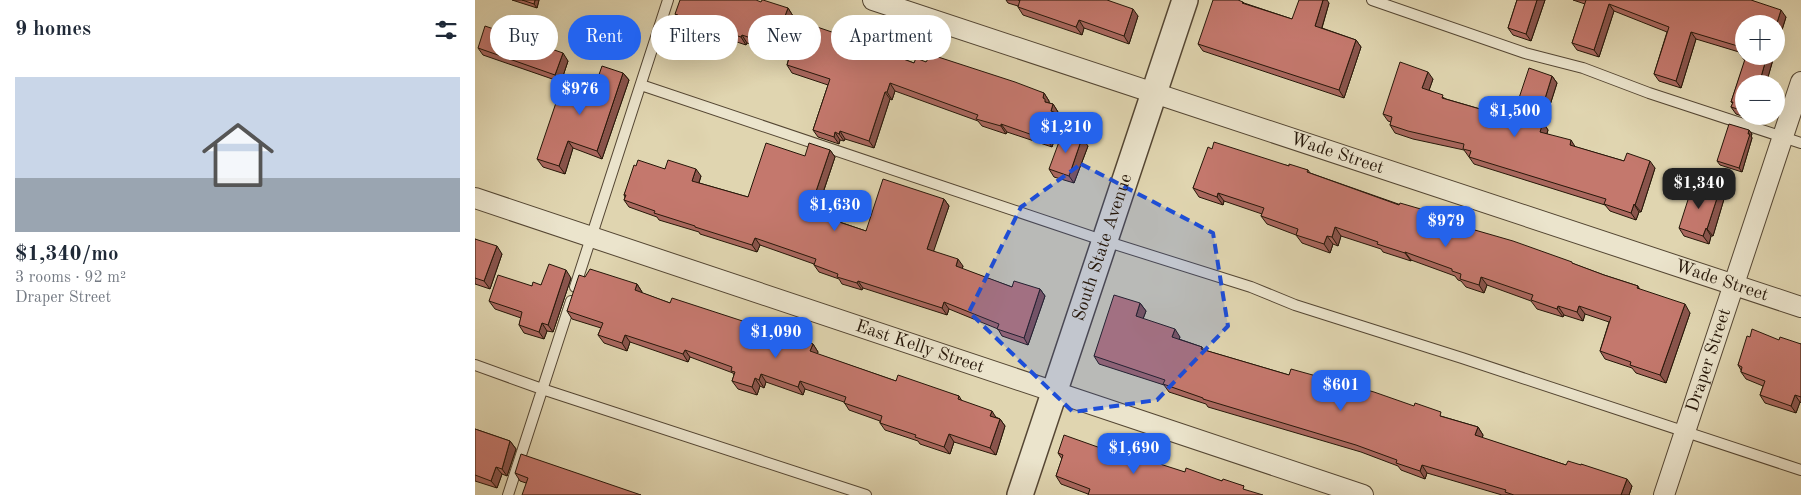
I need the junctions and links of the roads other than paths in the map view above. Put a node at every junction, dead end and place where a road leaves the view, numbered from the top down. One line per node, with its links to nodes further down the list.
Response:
1 (669, 0): 6 (lane)
2 (873, 0): 7 (street, Wade Street)
3 (1185, 0): 7 (street, South State Avenue)
4 (1372, 0): 8 (lane)
5 (1801, 82): 8 (street, Draper Street)
6 (641, 86): 10 (lane); 11 (lane)
7 (1154, 94): 11 (street, South State Avenue); 12 (street, Wade Street)
8 (1792, 140): 12 (street, Draper Street)
9 (475, 198): 10 (street, East Kelly Street)
10 (592, 237): 15 (lane); 16 (street, East Kelly Street)
11 (1105, 242): 16 (street, South State Avenue); 17 (lane)
12 (1734, 285): 13 (street, Wade Street); 17 (street, Draper Street)
13 (1801, 307)
14 (475, 365): 15 (lane)
15 (542, 389): 19 (lane); 20 (lane)
16 (1054, 393): 21 (street, South State Avenue); 22 (street, East Kelly Street)
17 (1686, 432): 18 (lane); 23 (street, Draper Street)
18 (1801, 470)
19 (508, 495)
20 (866, 495)
21 (1020, 495)
22 (1363, 495)
23 (1664, 495)

